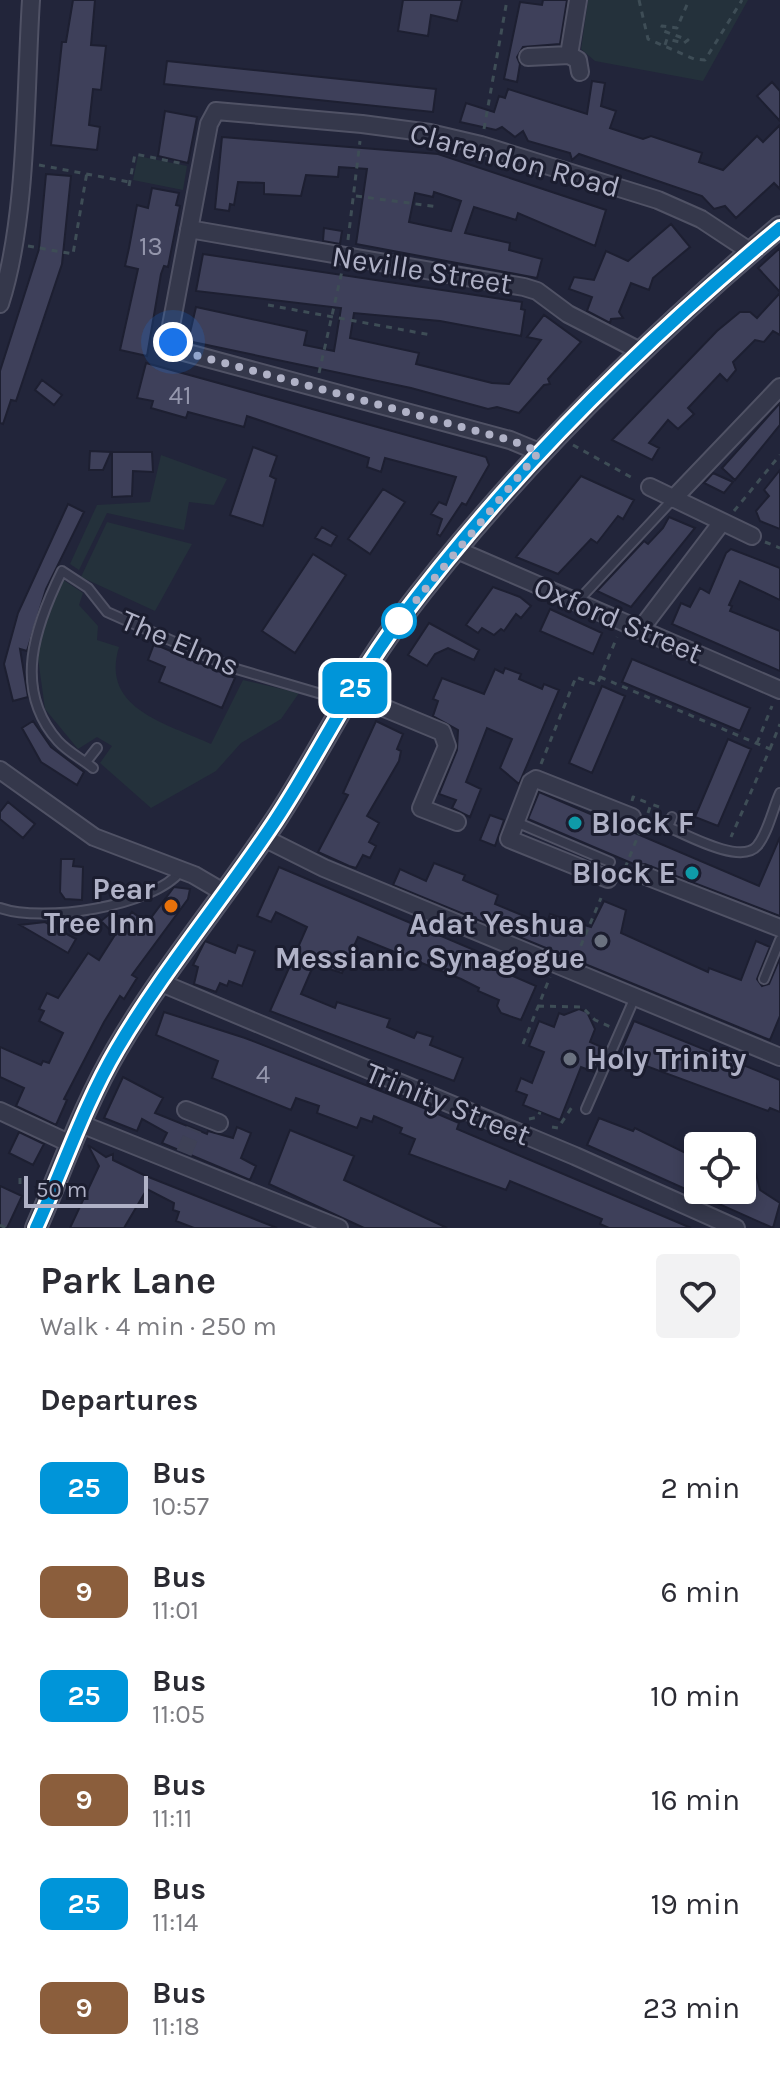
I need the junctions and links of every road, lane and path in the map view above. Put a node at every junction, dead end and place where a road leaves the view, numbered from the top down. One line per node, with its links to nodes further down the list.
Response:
1 (31, 0): 19 (street)
2 (507, 0): 11 (path)
3 (578, 0): 8 (street)
4 (639, 0): 7 (path)
5 (689, 0): 7 (path)
6 (742, 0): 7 (path)
7 (665, 46)
8 (569, 55): 9 (street); 10 (street)
9 (528, 57)
10 (580, 72)
11 (481, 145): 13 (street, Clarendon Road); 20 (street, Clarendon Road)
12 (40, 165): 14 (path)
13 (200, 166): 14 (path); 18 (street)
14 (87, 172): 19 (path)
15 (355, 196): 16 (path)
16 (439, 207)
17 (780, 227): 20 (street)
18 (189, 229): 24 (street, Neville Street); 27 (street)
19 (13, 243): 21 (street)
20 (751, 252): 24 (street)
21 (0, 304)
22 (268, 305): 23 (path)
23 (431, 335)
24 (640, 351): 26 (street)
25 (780, 387): 32 (street)
26 (554, 435): 27 (street); 31 (path)
27 (539, 452): 35 (street)
28 (780, 455): 29 (path)
29 (775, 461): 30 (path); 33 (path)
30 (780, 466)
31 (650, 487): 32 (street)
32 (673, 499): 33 (street); 36 (lane)
33 (722, 522): 34 (street); 38 (street)
34 (752, 536)
35 (457, 550): 36 (street, Oxford Street); 41 (street)
36 (576, 603): 37 (street, Oxford Street)
37 (623, 623): 38 (street, Oxford Street); 39 (path)
38 (640, 630): 40 (street, Oxford Street)
39 (600, 677): 43 (path); 46 (path)
40 (779, 690): 43 (path)
41 (350, 695): 44 (lane, The Elms); 51 (street); 53 (street)
42 (780, 724): 45 (path)
43 (757, 743): 45 (path)
44 (97, 748)
45 (770, 749): 54 (path)
46 (540, 765)
47 (0, 770): 56 (street)
48 (780, 793): 54 (lane)
49 (632, 817): 52 (street)
50 (672, 817): 54 (lane)
51 (457, 822)
52 (516, 822): 55 (lane); 58 (street)
53 (264, 838): 59 (street); 64 (street)
54 (725, 850)
55 (610, 862)
56 (181, 871): 59 (street); 61 (lane)
57 (641, 874): 62 (street)
58 (608, 879)
59 (223, 892): 66 (street)
60 (601, 898): 64 (path)
61 (0, 908)
62 (780, 928)
63 (780, 940): 65 (lane)
64 (571, 970): 68 (street)
65 (764, 979)
66 (159, 982): 79 (street); 88 (street, Trinity Street)
67 (543, 994): 69 (path)
68 (635, 996): 70 (lane); 72 (street)
69 (538, 1006): 70 (path); 71 (path)
70 (620, 1030): 73 (lane)
71 (523, 1044)
72 (780, 1057)
73 (586, 1109): 80 (path)
74 (0, 1111): 81 (street)
75 (194, 1118): 77 (street)
76 (530, 1119): 78 (path)
77 (219, 1123)
78 (538, 1123)
79 (81, 1124): 81 (street); 87 (street)
80 (546, 1127)
81 (73, 1145): 86 (street)
82 (20, 1176): 83 (path)
83 (20, 1184)
84 (0, 1225): 85 (path)
85 (6, 1228)
86 (36, 1228)
87 (339, 1228)
88 (736, 1228)

